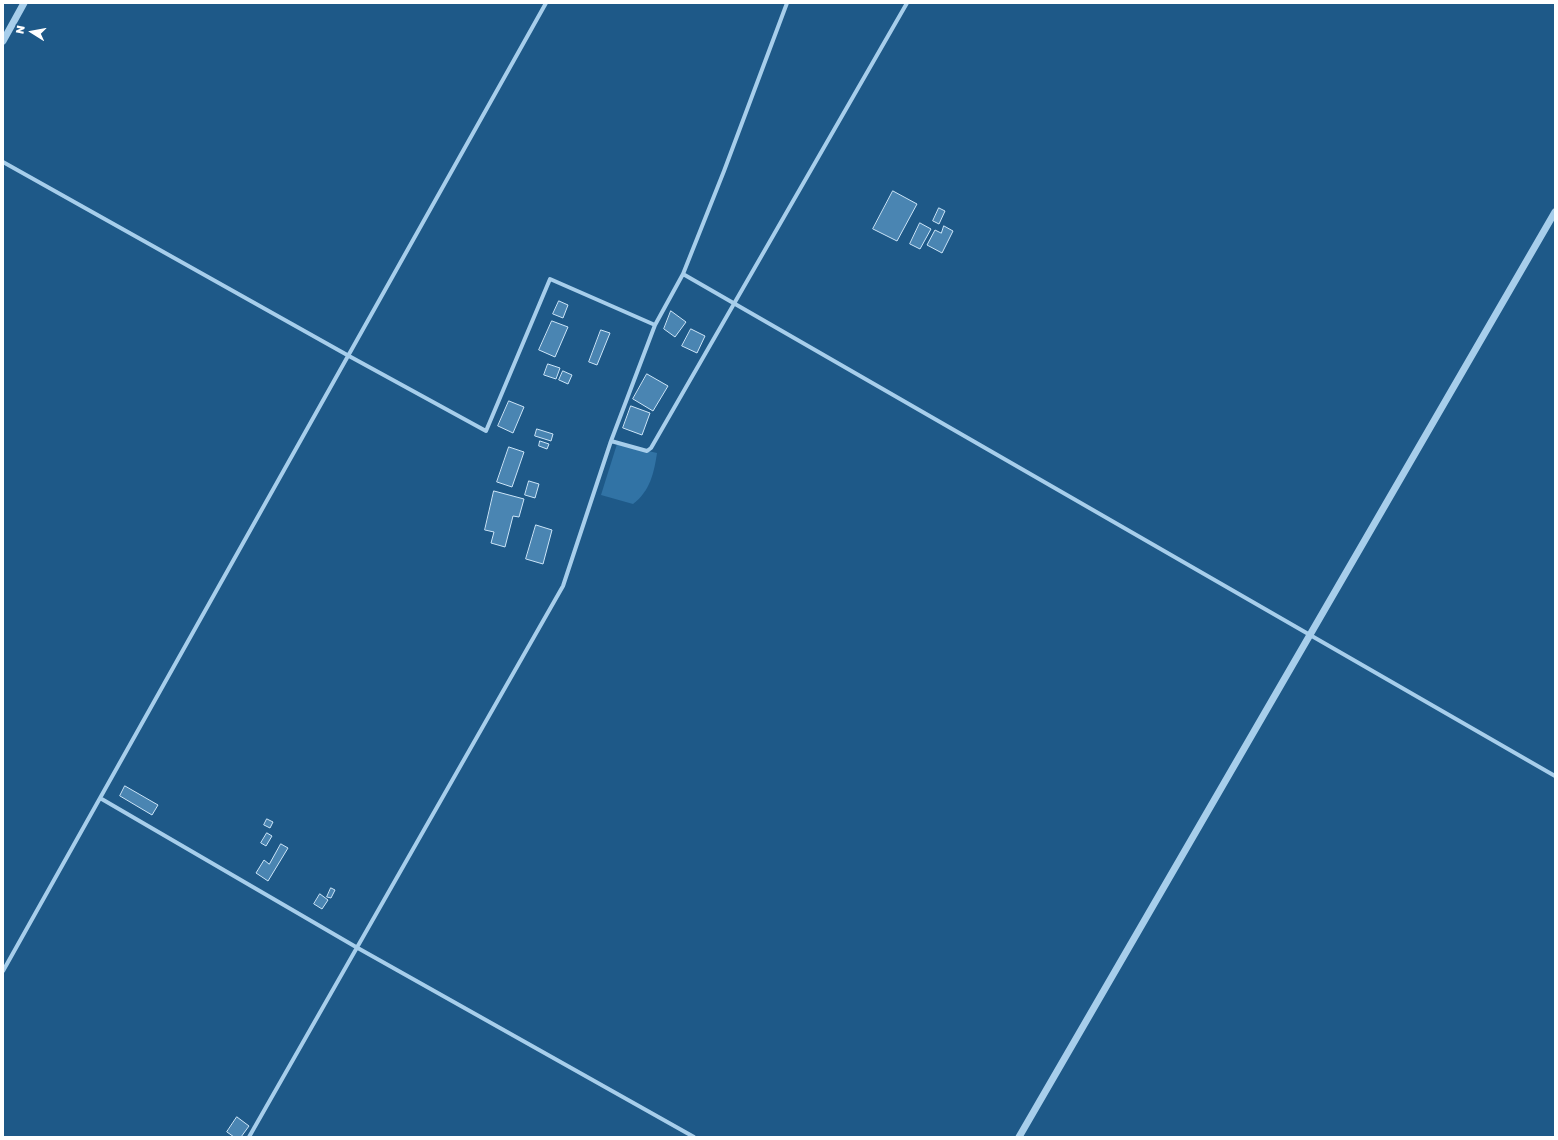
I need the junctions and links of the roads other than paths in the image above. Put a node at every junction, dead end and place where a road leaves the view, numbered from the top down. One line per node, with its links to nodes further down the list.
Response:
1 (24, 3): 5 (street)
2 (546, 3): 11 (street)
3 (787, 3): 8 (street)
4 (907, 3): 9 (street)
5 (3, 41)
6 (3, 162): 11 (street)
7 (1555, 212): 13 (street)
8 (682, 274): 9 (street); 10 (street)
9 (734, 304): 12 (street); 13 (street)
10 (655, 325): 11 (street); 12 (street)
11 (349, 356): 15 (street)
12 (611, 441): 16 (street)
13 (1310, 635): 14 (street); 20 (street)
14 (1555, 776)
15 (100, 798): 16 (street); 17 (street)
16 (356, 947): 18 (street); 19 (street)
17 (3, 971)
18 (249, 1137)
19 (694, 1137)
20 (1019, 1137)

